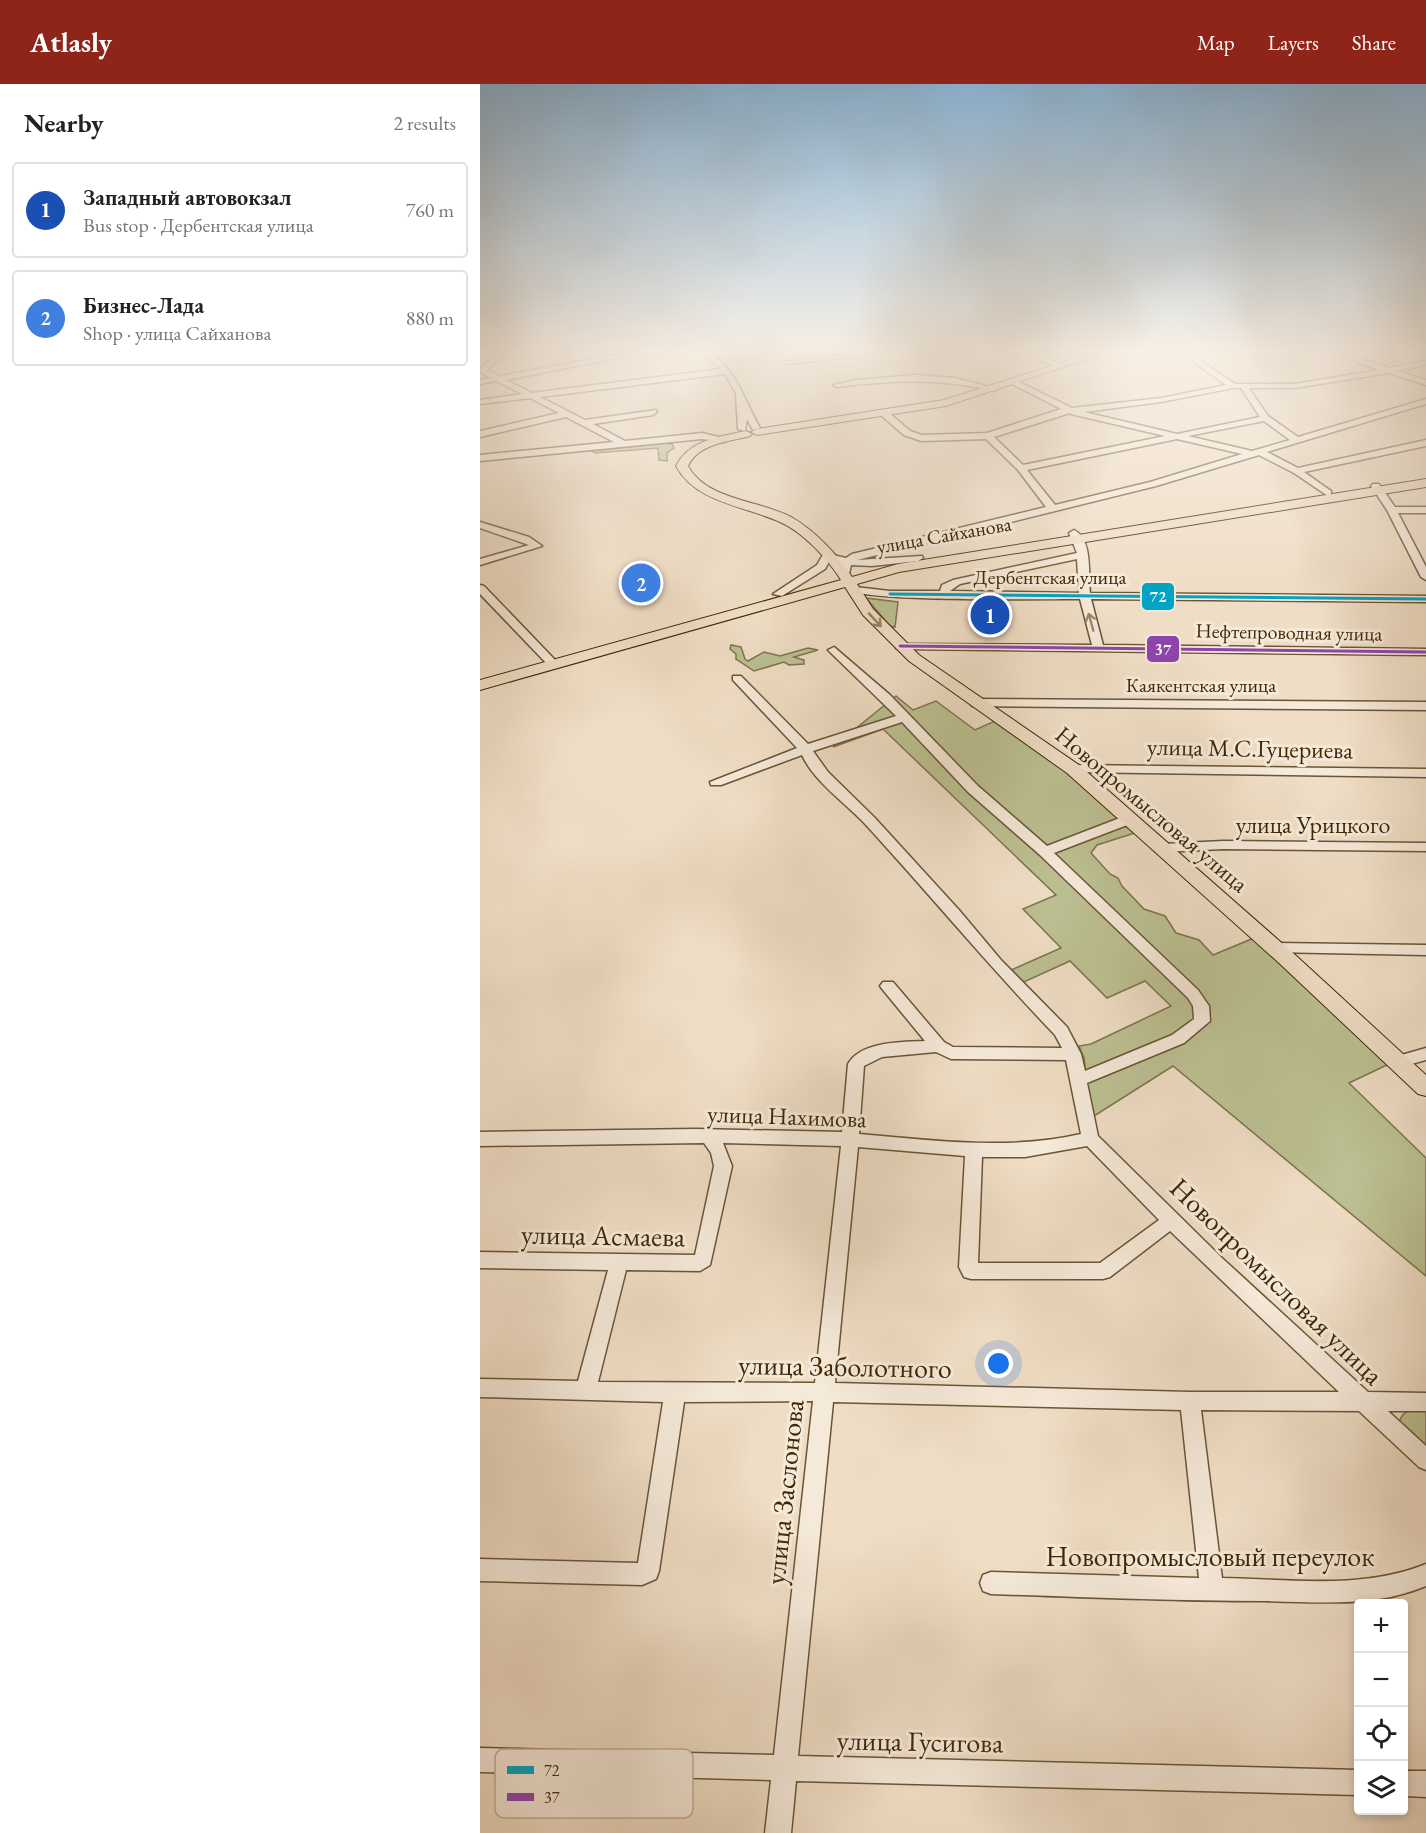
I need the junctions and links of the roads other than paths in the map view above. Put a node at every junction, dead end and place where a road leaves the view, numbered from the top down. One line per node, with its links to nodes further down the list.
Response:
1 (605, 434): 14 (street)
2 (739, 434): 11 (main road, Новопромысловая улица)
3 (909, 434): 9 (street)
4 (996, 434): 9 (street)
5 (1165, 434): 10 (street)
6 (1194, 434): 10 (street)
7 (1287, 434): 12 (street)
8 (1322, 434): 12 (street)
9 (988, 436): 17 (street)
10 (1179, 437): 15 (street); 17 (street)
11 (720, 440): 14 (street); 29 (main road, Новопромысловая улица)
12 (1298, 441): 15 (street)
13 (1426, 443): 18 (street)
14 (624, 444): 16 (street)
15 (1257, 454): 18 (street); 22 (street)
16 (480, 458)
17 (1021, 468): 22 (street)
18 (1297, 471): 21 (street)
19 (1426, 480): 20 (main road, улица Сайханова)
20 (1378, 488): 21 (main road, улица Сайханова); 23 (street); 26 (main road, улица Сайханова)
21 (1328, 493): 26 (main road, улица Сайханова)
22 (1052, 508): 32 (street)
23 (1392, 510): 24 (street); 27 (street)
24 (1426, 510)
25 (480, 525): 31 (street)
26 (1076, 535): 30 (street); 32 (main road, улица Сайханова); 32 (main road, улица Сайханова)
27 (1413, 551): 28 (street); 33 (street)
28 (1426, 551)
29 (828, 555): 32 (main road, Новопромысловая улица); 35 (street)
30 (1081, 555): 36 (street); 37 (street)
31 (480, 562)
32 (848, 577): 35 (main road, улица Сайханова); 36 (street, Дербентская улица); 39 (main road, Новопромысловая улица, one-way to 39); 43 (main road)
33 (1426, 577)
34 (480, 588): 43 (street)
35 (778, 594): 43 (main road, улица Сайханова)
36 (944, 595): 37 (street, Дербентская улица)
37 (1084, 596): 38 (street, Дербентская улица); 40 (street, one-way to 37)
38 (1426, 599)
39 (900, 646): 40 (street, Нефтепроводная улица); 47 (main road, Новопромысловая улица)
40 (1098, 648): 42 (street, Нефтепроводная улица)
41 (834, 650): 49 (street)
42 (1426, 652)
43 (550, 662): 45 (main road, улица Сайханова); 46 (main road)
44 (737, 678): 50 (street)
45 (480, 679)
46 (480, 685)
47 (976, 703): 48 (street, Каякентская улица); 51 (main road, Новопромысловая улица)
48 (1426, 706)
49 (904, 717): 50 (street); 57 (street)
50 (806, 749): 53 (street); 62 (street)
51 (1073, 769): 52 (street, улица М.С.Гуцериева); 54 (main road, Новопромысловая улица)
52 (1426, 773)
53 (716, 782)
54 (1130, 819): 56 (main road, Новопромысловая улица); 57 (street)
55 (1426, 847): 56 (street, улица Урицкого)
56 (1163, 848): 58 (main road, Новопромысловая улица)
57 (1045, 852): 65 (street)
58 (1274, 948): 59 (street); 64 (main road, Новопромысловая улица)
59 (1426, 950)
60 (888, 986): 61 (street)
61 (938, 1046): 62 (street); 70 (street, улица Заслонова)
62 (1073, 1054): 65 (street)
63 (1426, 1054): 64 (street)
64 (1397, 1062): 66 (main road, Новопромысловая улица)
65 (1078, 1080): 69 (street)
66 (1426, 1088)
67 (709, 1136): 68 (street, улица Нахимова); 70 (street, улица Нахимова); 74 (street, улица Асмаева)
68 (480, 1139)
69 (1090, 1139): 71 (street, улица Нахимова); 72 (street, Новопромысловая улица)
70 (850, 1140): 71 (street, улица Нахимова); 77 (street, улица Заслонова)
71 (974, 1150): 72 (street)
72 (1172, 1220): 79 (street, Новопромысловая улица)
73 (480, 1260): 74 (street, улица Асмаева)
74 (619, 1262): 76 (street)
75 (480, 1388): 76 (street, улица Заболотного)
76 (586, 1390): 78 (street, улица Заболотного)
77 (822, 1392): 78 (street, улица Заболотного); 80 (street, улица Заболотного); 90 (street, улица Заслонова)
78 (675, 1394): 83 (street)
79 (1358, 1400): 80 (street, улица Заболотного); 81 (street, улица Заболотного); 82 (street, Новопромысловая улица)
80 (1190, 1401): 86 (street)
81 (1426, 1402)
82 (1426, 1460)
83 (480, 1570)
84 (1426, 1575): 86 (street, Новопромысловый переулок)
85 (991, 1583): 86 (street, Новопромысловый переулок)
86 (1212, 1590)
87 (480, 1760): 88 (street, улица Гусигова)
88 (495, 1760)
89 (693, 1766): 90 (street, улица Гусигова)
90 (785, 1768): 91 (street, улица Гусигова); 94 (street, улица Заслонова)
91 (1354, 1783)
92 (1408, 1784): 93 (street)
93 (1426, 1784)
94 (778, 1833)

